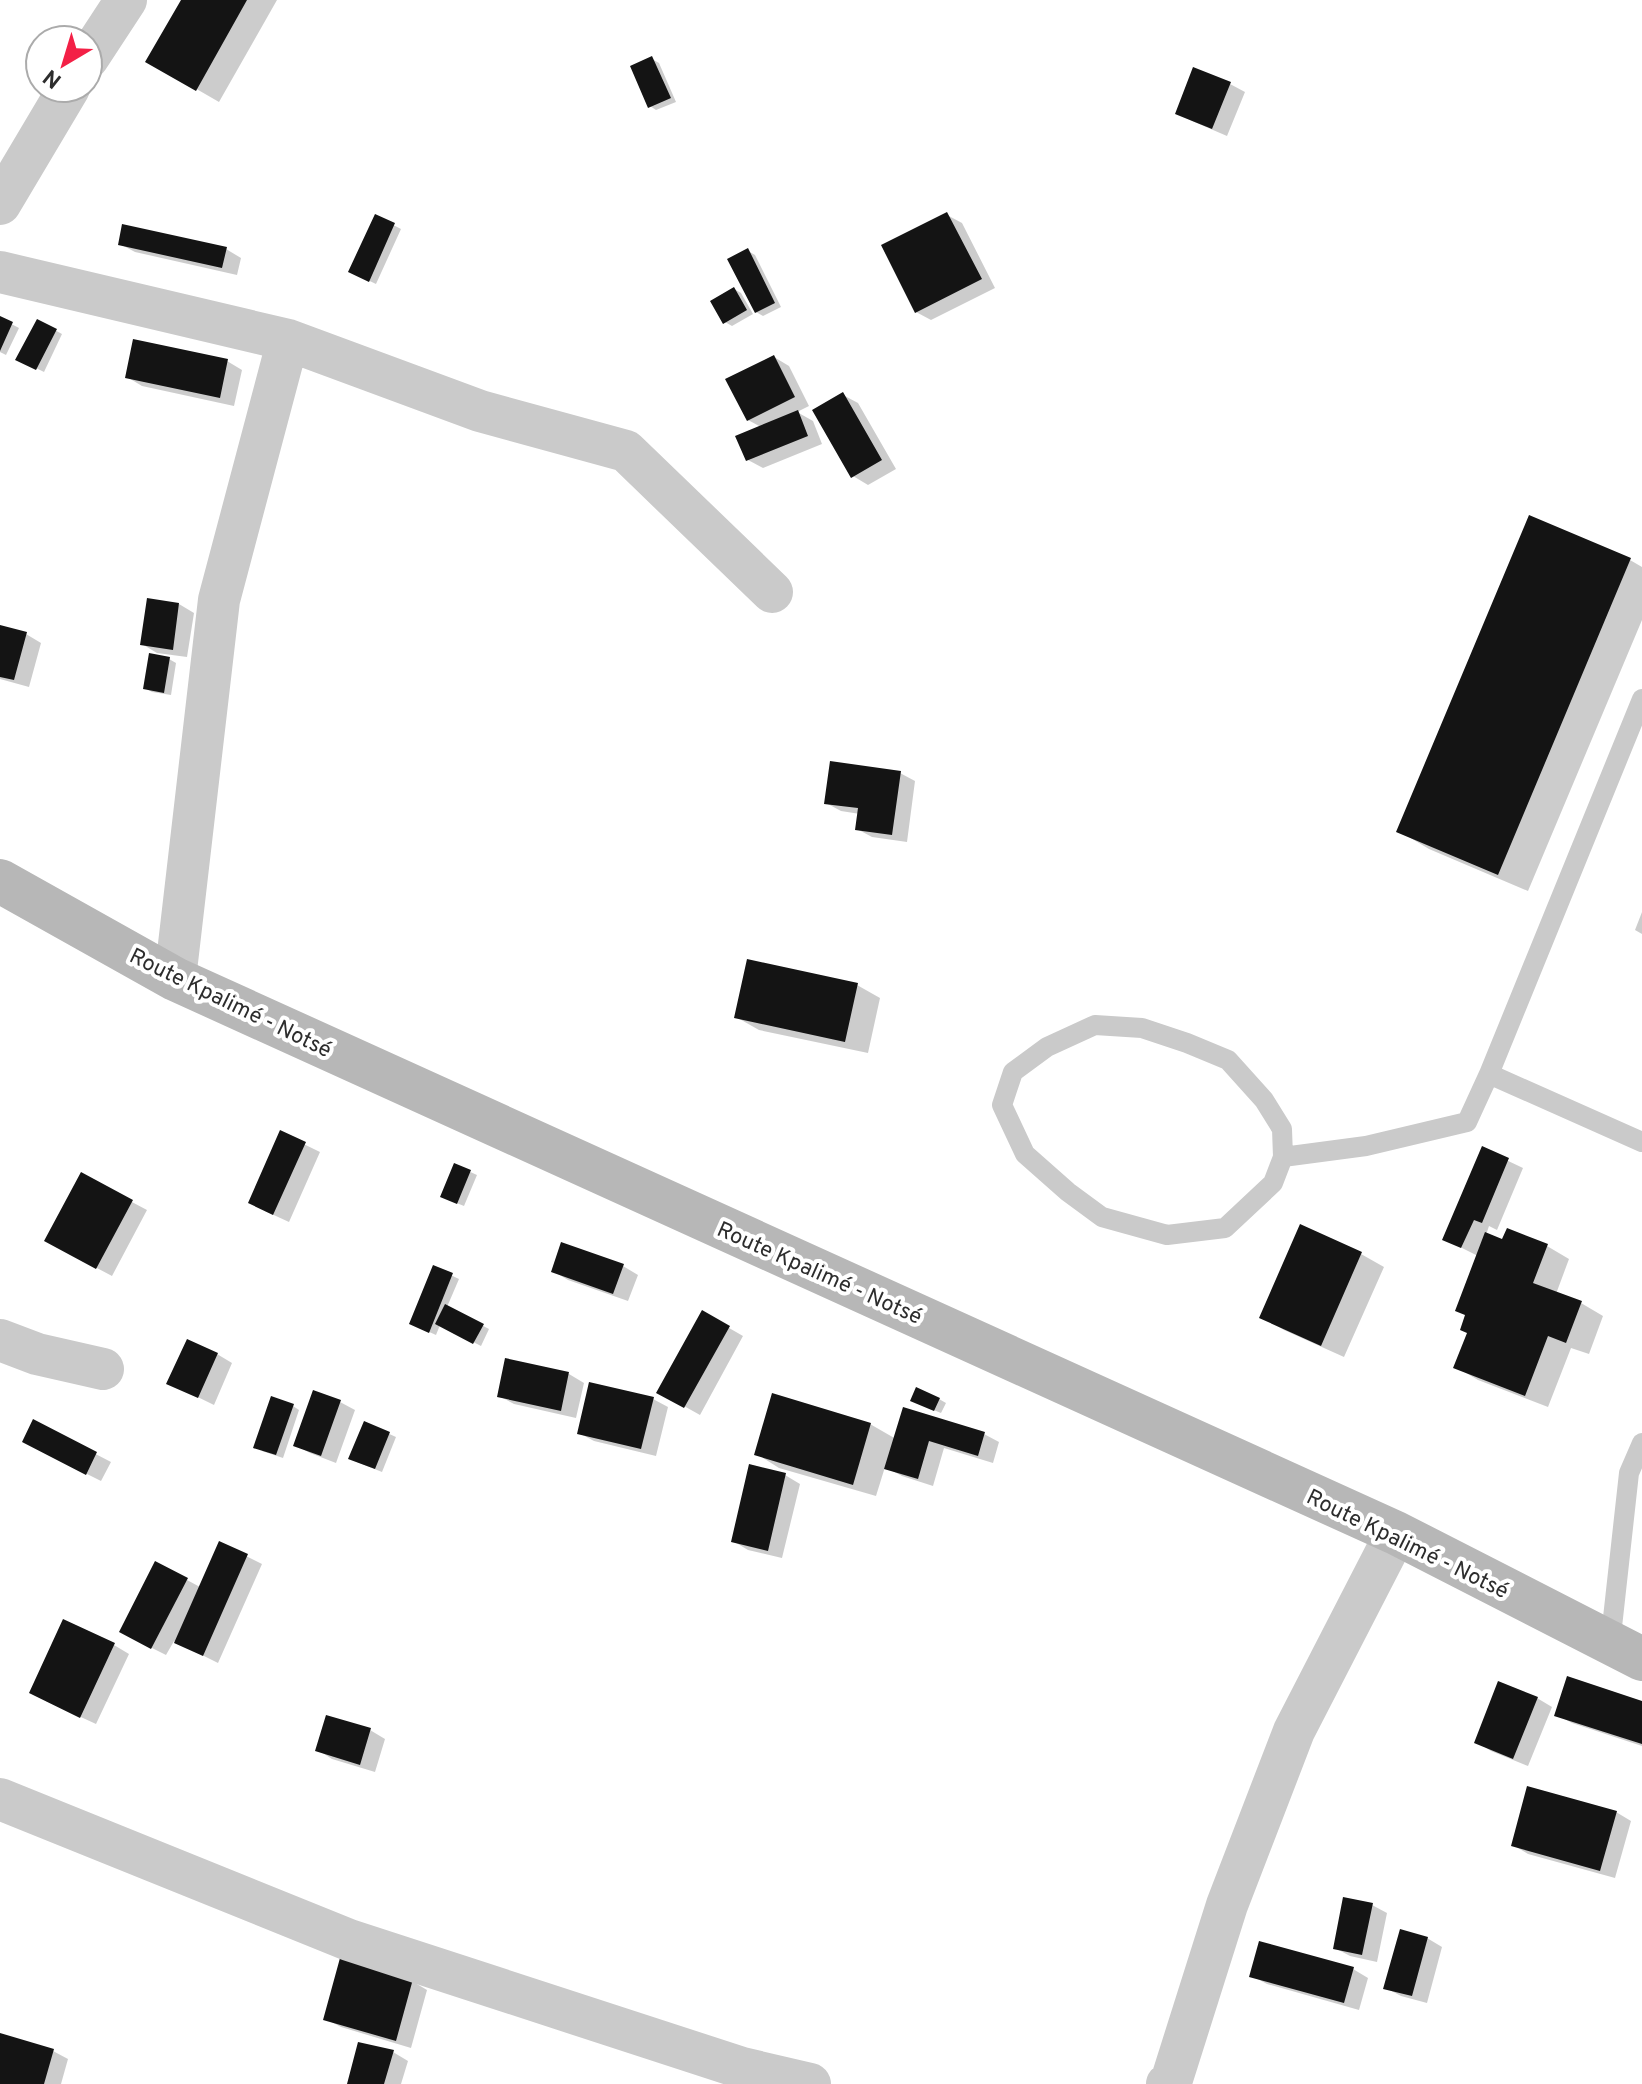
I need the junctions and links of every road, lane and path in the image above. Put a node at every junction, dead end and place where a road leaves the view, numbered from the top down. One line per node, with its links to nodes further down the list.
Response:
1 (126, 0): 2 (street)
2 (104, 34)
3 (59, 104): 4 (street)
4 (0, 204)
5 (0, 272): 6 (street)
6 (288, 340): 7 (street); 10 (street)
7 (772, 592)
8 (1642, 699): 11 (lane)
9 (0, 881): 10 (main road, Route Kpalimé - Notsé)
10 (175, 979): 17 (main road, Route Kpalimé - Notsé)
11 (1489, 1074): 12 (lane); 13 (lane)
12 (1642, 1142)
13 (1283, 1157): 13 (lane)
14 (0, 1340): 15 (street)
15 (103, 1369)
16 (1642, 1443): 18 (lane)
17 (1396, 1533): 18 (main road, Route Kpalimé - Notsé); 20 (street)
18 (1626, 1652)
19 (0, 1799): 21 (street)
20 (1170, 2083)
21 (810, 2084)

